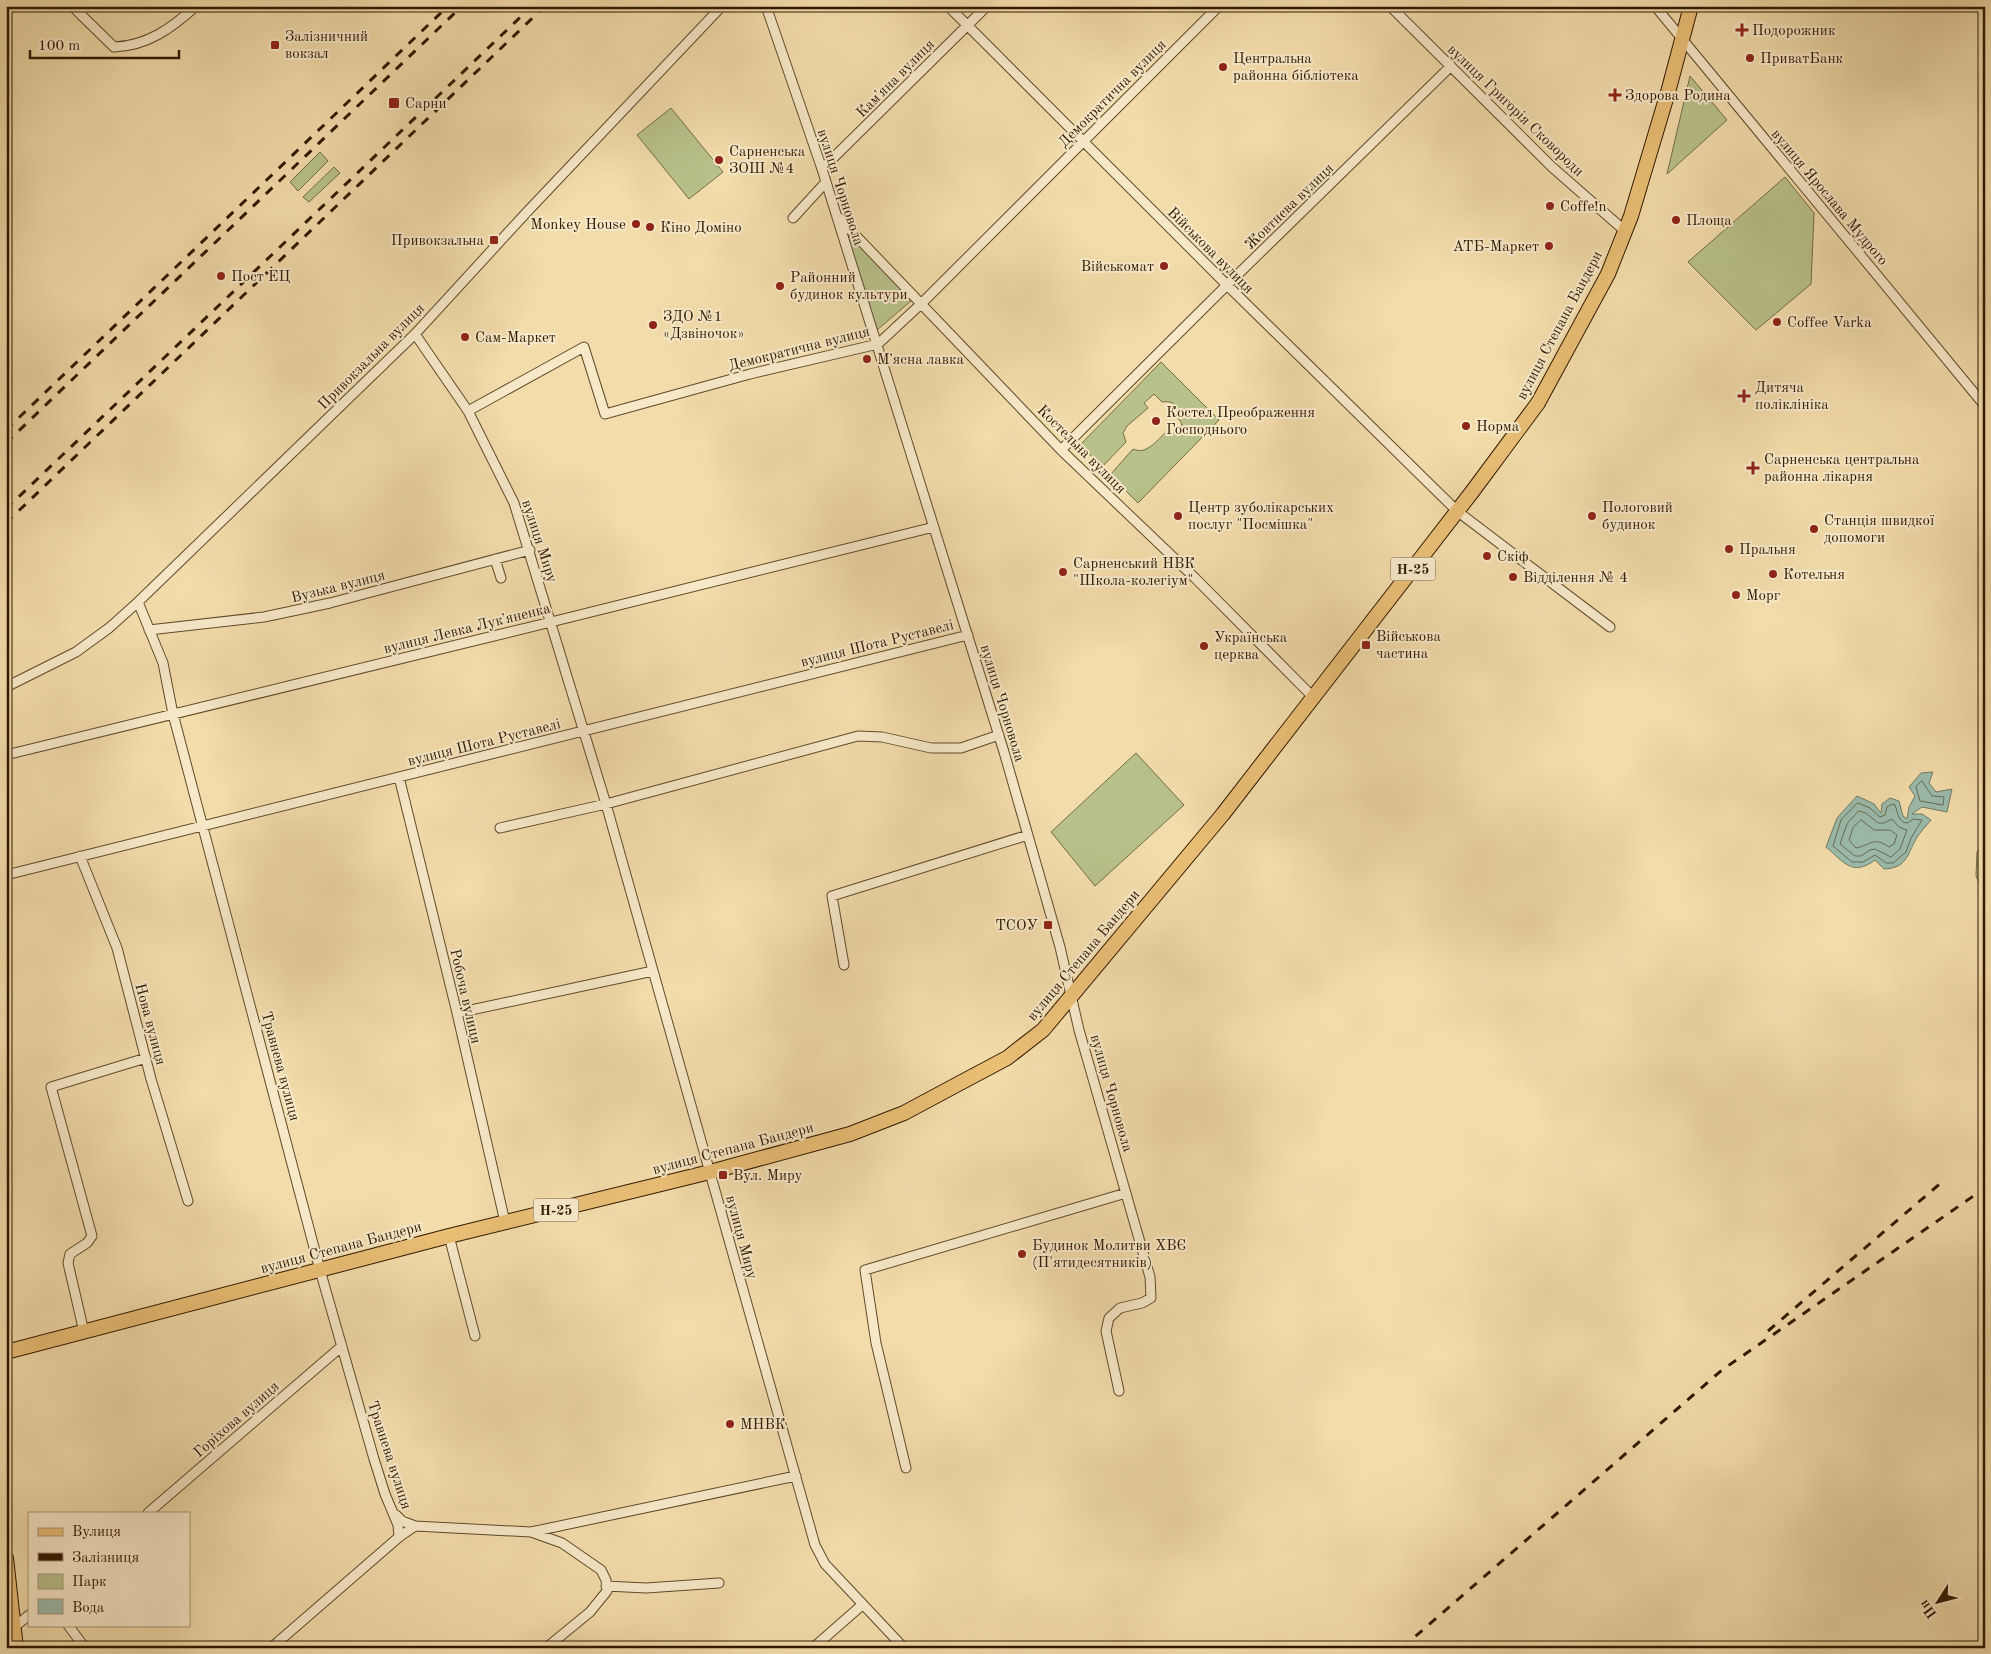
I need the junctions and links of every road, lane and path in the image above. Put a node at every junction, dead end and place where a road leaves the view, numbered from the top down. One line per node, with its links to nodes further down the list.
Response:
1 (72, 6): 2 (street)
2 (196, 6)
3 (722, 6): 22 (street, Привокзальна вулиця)
4 (766, 6): 15 (street, вулиця Чорновола)
5 (948, 6): 11 (street, Військова вулиця)
6 (987, 6): 11 (street, Камʼяна вулиця)
7 (1218, 6): 14 (street, Демократична вулиця)
8 (1390, 6): 13 (street, вулиця Григорія Сковороди)
9 (1655, 6): 12 (street, вулиця Ярослава Мудрого)
10 (1691, 6): 12 (main road, вулиця Степана Бандери / Н-25)
11 (967, 25): 14 (street, Військова вулиця); 15 (street, Камʼяна вулиця)
12 (1682, 39): 19 (main road, вулиця Степана Бандери / Н-25); 24 (street, вулиця Ярослава Мудрого)
13 (1451, 66): 19 (street, вулиця Григорія Сковороди); 20 (street, Жовтнева вулиця)
14 (1084, 140): 20 (street, Військова вулиця); 21 (street, Демократична вулиця)
15 (822, 169): 16 (street, вулиця Чорновола)
16 (826, 182): 17 (street, вулиця Чорновола); 18 (street)
17 (836, 215): 21 (street, Костельна вулиця); 23 (street, вулиця Чорновола)
18 (793, 218)
19 (1625, 231): 27 (main road, вулиця Степана Бандери / Н-25)
20 (1227, 285): 26 (street, Жовтнева вулиця); 27 (street, Військова вулиця)
21 (922, 303): 23 (street, Демократична вулиця); 26 (street, Костельна вулиця)
22 (415, 334): 25 (street, вулиця Миру); 32 (street, Привокзальна вулиця)
23 (878, 344): 25 (street, Демократична вулиця); 28 (street, вулиця Чорновола)
24 (1985, 406)
25 (468, 411): 29 (street, вулиця Миру)
26 (1061, 450): 38 (street, Костельна вулиця)
27 (1457, 511): 34 (street, Військова вулиця); 38 (main road, вулиця Степана Бандери / Н-25)
28 (934, 526): 33 (street, вулиця Левка Лукʼяненка); 36 (street, вулиця Чорновола)
29 (530, 550): 30 (street, Вузька вулиця); 33 (street, вулиця Миру)
30 (495, 559): 31 (street); 35 (street, Вузька вулиця)
31 (500, 578)
32 (138, 602): 35 (street, Травнева вулиця); 37 (street, Привокзальна вулиця)
33 (552, 622): 39 (street, вулиця Левка Лукʼяненка); 40 (street, вулиця Миру)
34 (1610, 627)
35 (150, 630): 39 (street, Травнева вулиця)
36 (968, 635): 40 (street, вулиця Шота Руставелі); 41 (street, вулиця Чорновола)
37 (6, 687)
38 (1314, 698): 52 (main road, вулиця Степана Бандери / Н-25)
39 (173, 714): 42 (street, вулиця Левка Лукʼяненка); 45 (street, Травнева вулиця)
40 (583, 731): 43 (street, вулиця Шота Руставелі); 44 (street, вулиця Миру)
41 (999, 736): 44 (street); 47 (street, вулиця Чорновола)
42 (6, 755)
43 (399, 777): 45 (street, вулиця Шота Руставелі); 53 (street, Робоча вулиця)
44 (606, 804): 46 (street); 51 (street, вулиця Миру)
45 (204, 825): 48 (street, вулиця Шота Руставелі); 60 (street, Травнева вулиця)
46 (500, 828)
47 (1028, 835): 50 (street); 52 (street, вулиця Чорновола)
48 (80, 856): 49 (street, вулиця Шота Руставелі); 54 (street, Нова вулиця)
49 (6, 875)
50 (844, 965)
51 (653, 971): 53 (street); 55 (street, вулиця Миру)
52 (1071, 998): 55 (main road, вулиця Степана Бандери / Н-25); 56 (street, вулиця Чорновола)
53 (457, 1013): 58 (street, Робоча вулиця)
54 (146, 1058): 57 (street, Нова вулиця); 61 (street)
55 (710, 1172): 58 (main road, вулиця Степана Бандери / Н-25); 67 (street, вулиця Миру)
56 (1126, 1193): 65 (street, вулиця Чорновола); 66 (street)
57 (188, 1201)
58 (505, 1222): 59 (main road, вулиця Степана Бандери / Н-25)
59 (449, 1236): 60 (main road, вулиця Степана Бандери / Н-25); 62 (street)
60 (320, 1270): 61 (main road, вулиця Степана Бандери / Н-25); 63 (street, Травнева вулиця)
61 (84, 1332): 64 (main road, вулиця Степана Бандери / Н-25)
62 (475, 1336)
63 (342, 1346): 68 (street, Травнева вулиця); 69 (street, Горіхова вулиця)
64 (6, 1352)
65 (1120, 1391)
66 (906, 1468)
67 (796, 1476): 70 (street); 78 (street, вулиця Миру)
68 (392, 1510): 71 (street); 73 (street, Травнева вулиця)
69 (149, 1512)
70 (565, 1525): 72 (street); 74 (street)
71 (415, 1526): 72 (street); 73 (street)
72 (531, 1532): 74 (street)
73 (399, 1537): 84 (street)
74 (560, 1542): 77 (street)
75 (6, 1558): 81 (main road)
76 (719, 1582): 77 (street)
77 (606, 1586): 85 (street)
78 (862, 1605): 86 (street); 87 (street, вулиця Миру)
79 (28, 1616): 81 (street)
80 (69, 1626): 83 (street)
81 (10, 1631): 82 (main road)
82 (16, 1648)
83 (86, 1648)
84 (271, 1648)
85 (546, 1648)
86 (813, 1648)
87 (904, 1648)

